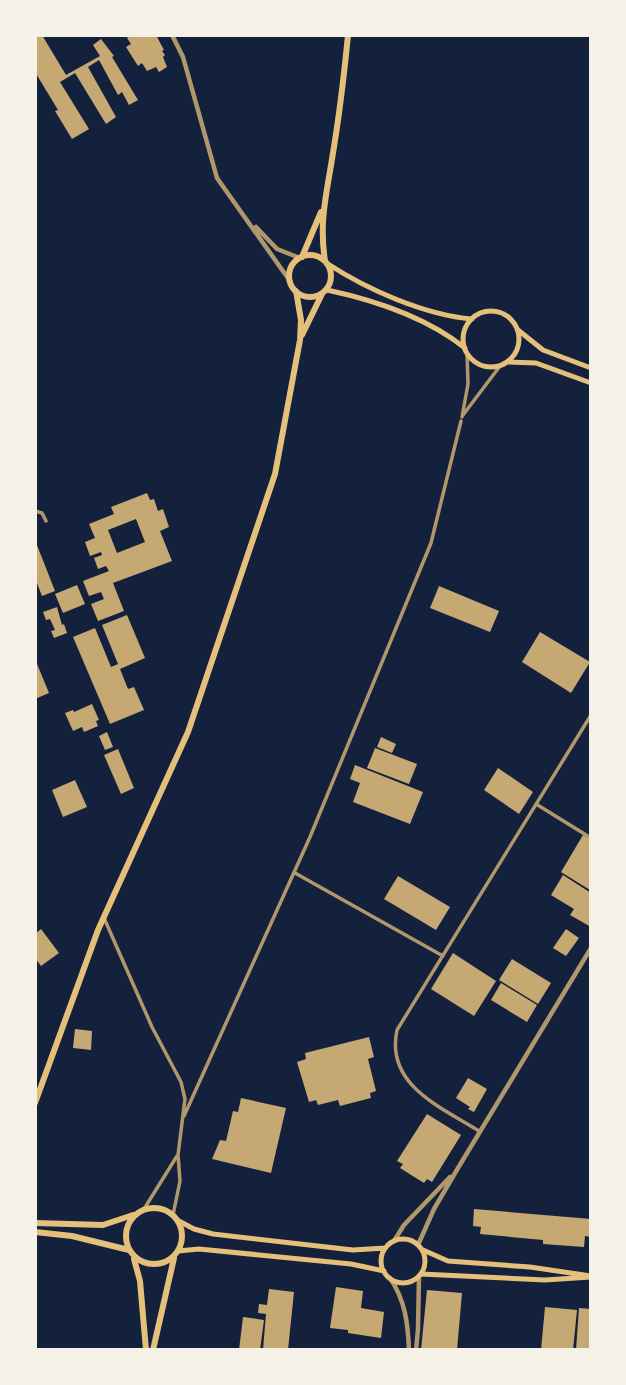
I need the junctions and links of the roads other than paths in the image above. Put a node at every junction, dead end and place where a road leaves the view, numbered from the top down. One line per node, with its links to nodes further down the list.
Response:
1 (172, 35): 4 (street)
2 (348, 35): 3 (main road)
3 (323, 207): 5 (main road); 6 (main road)
4 (245, 216): 5 (street); 7 (street)
5 (301, 257): 6 (main road); 7 (main road)
6 (326, 263): 9 (main road); 10 (main road)
7 (290, 281): 8 (main road)
8 (296, 291): 9 (main road); 12 (main road)
9 (324, 292): 12 (main road); 13 (main road)
10 (472, 319): 11 (main road); 13 (main road)
11 (517, 330): 14 (main road); 16 (main road)
12 (299, 340): 25 (main road)
13 (466, 350): 15 (main road); 15 (street)
14 (507, 362): 15 (main road); 17 (main road)
15 (500, 366)
16 (591, 368)
17 (591, 383)
18 (461, 421): 24 (street)
19 (35, 511): 20 (street)
20 (46, 521)
21 (591, 715): 22 (street)
22 (536, 804): 23 (street); 27 (street)
23 (591, 838)
24 (295, 872): 27 (street); 29 (street)
25 (104, 916): 28 (main road); 29 (street)
26 (591, 948): 30 (street)
27 (443, 956): 30 (street)
28 (35, 1103)
29 (184, 1116): 31 (street)
30 (480, 1132): 32 (street)
31 (178, 1154): 33 (street); 35 (street)
32 (458, 1168): 38 (street); 39 (street)
33 (144, 1209): 34 (main road); 35 (main road)
34 (134, 1215): 36 (main road); 41 (main road)
35 (175, 1217): 40 (main road); 42 (main road)
36 (35, 1223)
37 (35, 1232): 41 (main road)
38 (394, 1241): 39 (main road); 40 (main road)
39 (420, 1247): 44 (main road); 45 (main road)
40 (385, 1248): 43 (main road)
41 (131, 1253): 42 (main road); 47 (main road)
42 (176, 1254): 43 (main road); 48 (main road)
43 (384, 1271): 46 (main road)
44 (420, 1275): 45 (main road); 46 (main road); 50 (street)
45 (591, 1277)
46 (390, 1278): 49 (street)
47 (146, 1350)
48 (153, 1350)
49 (409, 1350)
50 (415, 1350)

